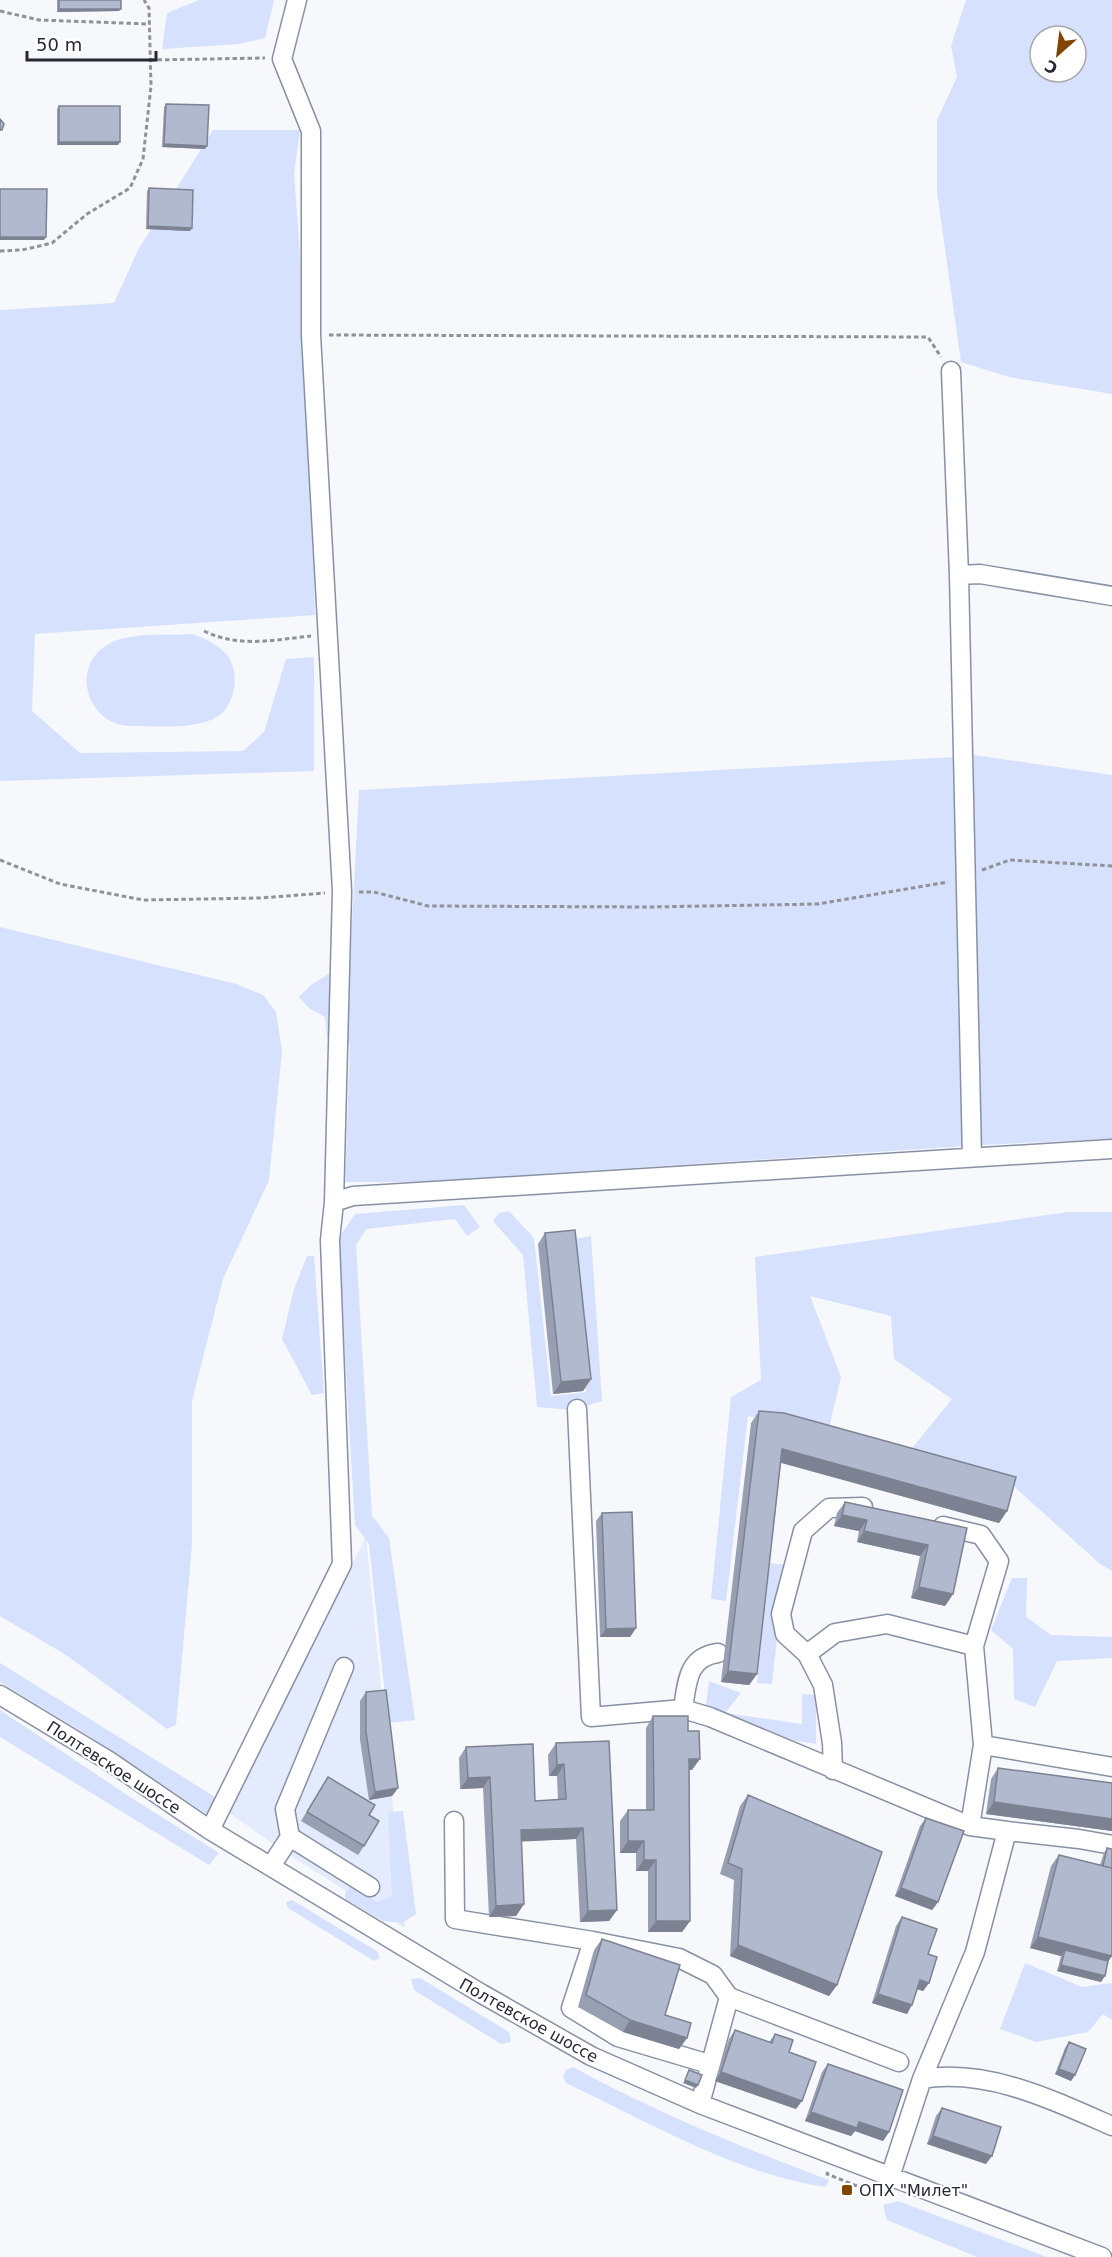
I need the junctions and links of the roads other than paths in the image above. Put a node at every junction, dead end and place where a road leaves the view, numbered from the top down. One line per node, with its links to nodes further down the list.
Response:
1 (297, 0): 7 (street)
2 (951, 371): 3 (street)
3 (959, 575): 4 (street); 6 (street)
4 (1112, 596)
5 (1112, 1149): 6 (street)
6 (972, 1157): 7 (street)
7 (334, 1202): 22 (street)
8 (577, 1409): 16 (street)
9 (880, 1511): 13 (street)
10 (925, 1522): 11 (street)
11 (974, 1646): 13 (street); 17 (street)
12 (718, 1653): 16 (street)
13 (807, 1654): 19 (street)
14 (344, 1667): 24 (street)
15 (0, 1695): 22 (street, Полтевское шоссе)
16 (683, 1709): 19 (street)
17 (983, 1745): 18 (street); 21 (street)
18 (1112, 1767)
19 (833, 1770): 21 (street)
20 (454, 1821): 28 (street)
21 (970, 1826): 23 (street)
22 (210, 1830): 26 (street, Полтевское шоссе)
23 (1007, 1831): 25 (street); 32 (street)
24 (290, 1838): 26 (street); 27 (street)
25 (1112, 1845)
26 (271, 1866): 33 (street, Полтевское шоссе)
27 (370, 1887)
28 (593, 1941): 29 (street); 31 (street)
29 (729, 1997): 30 (street); 31 (street)
30 (899, 2062)
31 (709, 2064): 33 (street)
32 (922, 2079): 34 (street); 35 (street)
33 (700, 2104): 35 (street, Полтевское шоссе)
34 (1112, 2126)
35 (890, 2177): 36 (street, Полтевское шоссе)
36 (1101, 2257)

